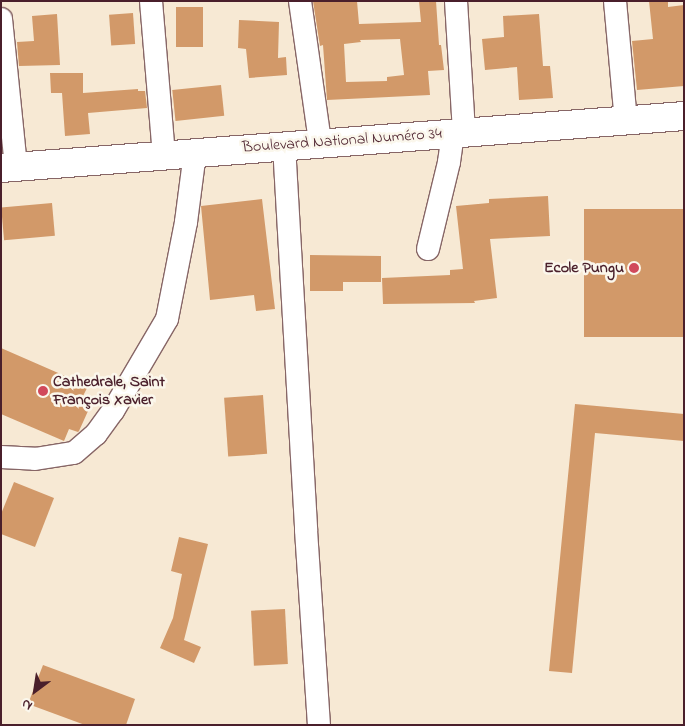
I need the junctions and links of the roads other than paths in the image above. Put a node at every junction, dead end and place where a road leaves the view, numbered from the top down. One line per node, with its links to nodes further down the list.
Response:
1 (151, 1): 12 (street)
2 (300, 1): 9 (street)
3 (456, 1): 8 (street)
4 (616, 1): 7 (street)
5 (1, 19): 13 (street)
6 (684, 116): 7 (main road, Boulevard National Numéro 34)
7 (626, 121): 8 (main road, Boulevard National Numéro 34)
8 (458, 133): 9 (main road, Boulevard National Numéro 34); 14 (street)
9 (320, 142): 10 (main road, Boulevard National Numéro 34)
10 (284, 145): 11 (main road, Boulevard National Numéro 34); 16 (street)
11 (195, 153): 12 (main road, Boulevard National Numéro 34); 15 (street)
12 (164, 155): 13 (main road, Boulevard National Numéro 34)
13 (9, 167)
14 (428, 249)
15 (1, 457)
16 (319, 725)

